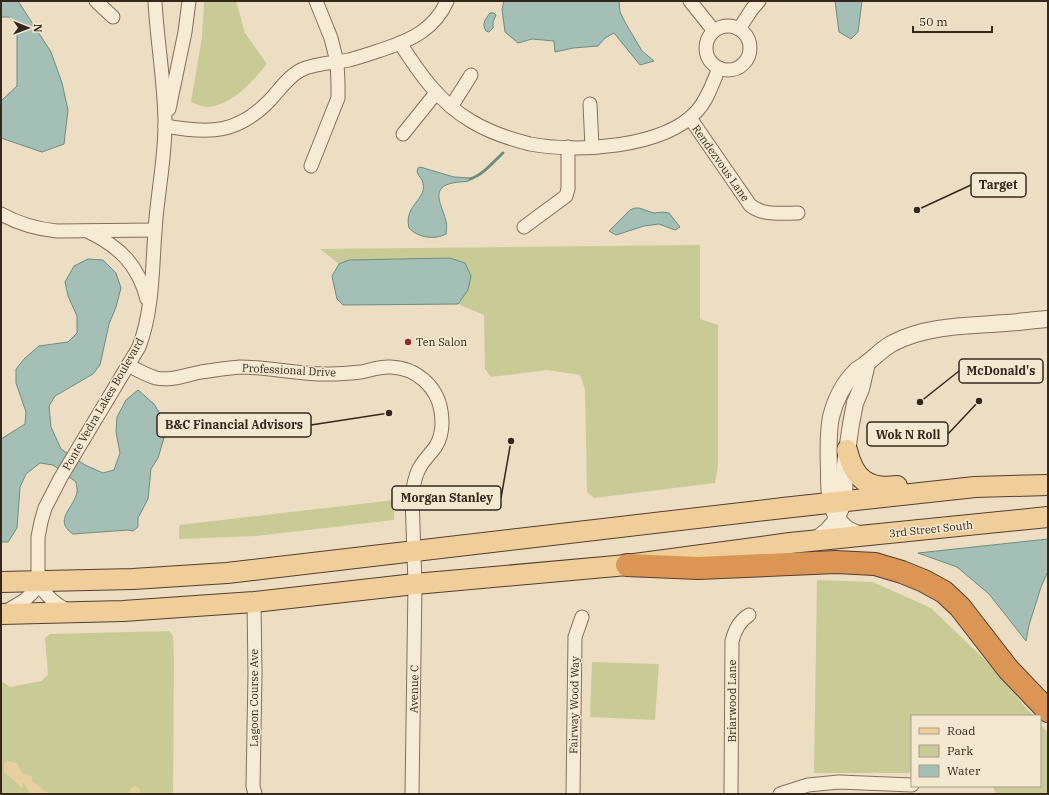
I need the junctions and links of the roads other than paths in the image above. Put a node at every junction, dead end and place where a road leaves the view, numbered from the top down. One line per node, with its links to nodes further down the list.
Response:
1 (96, 1): 8 (street)
2 (155, 1): 19 (street, Ponte Vedra Lakes Boulevard)
3 (189, 1): 19 (street, Ponte Vedra Lakes Boulevard)
4 (316, 1): 12 (street)
5 (690, 1): 10 (street)
6 (759, 1): 9 (street)
7 (445, 3): 11 (street)
8 (113, 16)
9 (739, 29): 10 (street); 13 (street)
10 (714, 32): 13 (street)
11 (400, 43): 12 (street); 15 (street)
12 (337, 62): 19 (street); 23 (street)
13 (719, 68): 18 (street)
14 (471, 75): 17 (street)
15 (436, 93): 17 (street); 20 (street)
16 (590, 104): 22 (street)
17 (451, 107): 21 (street)
18 (690, 118): 22 (street); 24 (street, Rendezvous Lane)
19 (165, 126): 27 (street, Ponte Vedra Lakes Boulevard)
20 (403, 134)
21 (568, 147): 22 (street); 26 (street)
22 (592, 147)
23 (311, 166)
24 (798, 213)
25 (1, 214): 28 (street)
26 (524, 227)
27 (155, 230): 28 (street); 29 (street, Ponte Vedra Lakes Boulevard)
28 (85, 231): 29 (street)
29 (149, 304): 32 (street, Ponte Vedra Lakes Boulevard)
30 (1048, 319): 31 (street)
31 (867, 363): 33 (street); 36 (street)
32 (128, 365): 40 (street, Professional Drive); 43 (street, Ponte Vedra Lakes Boulevard)
33 (847, 450): 35 (main road); 36 (street)
34 (1048, 485): 35 (main road)
35 (951, 490): 36 (main road)
36 (838, 507): 38 (street); 39 (street); 40 (main road)
37 (1048, 517): 38 (main road, 3rd Street South)
38 (865, 536): 39 (main road, 3rd Street South)
39 (814, 541): 41 (main road, 3rd Street South)
40 (414, 552): 43 (main road); 44 (street, Professional Drive)
41 (627, 565): 44 (main road, 3rd Street South); 50 (highway)
42 (1, 582): 43 (main road)
43 (38, 582): 46 (street); 47 (street)
44 (415, 584): 45 (main road, 3rd Street South); 53 (street, Avenue C)
45 (254, 602): 46 (main road, 3rd Street South); 52 (street, Lagoon Course Ave)
46 (72, 612): 47 (main road, 3rd Street South)
47 (2, 614)
48 (750, 615): 55 (street, Briarwood Lane)
49 (582, 617): 54 (street, Fairway Wood Way)
50 (1048, 711)
51 (911, 786): 56 (street)
52 (255, 794)
53 (412, 794)
54 (573, 794)
55 (731, 794)
56 (780, 794)

